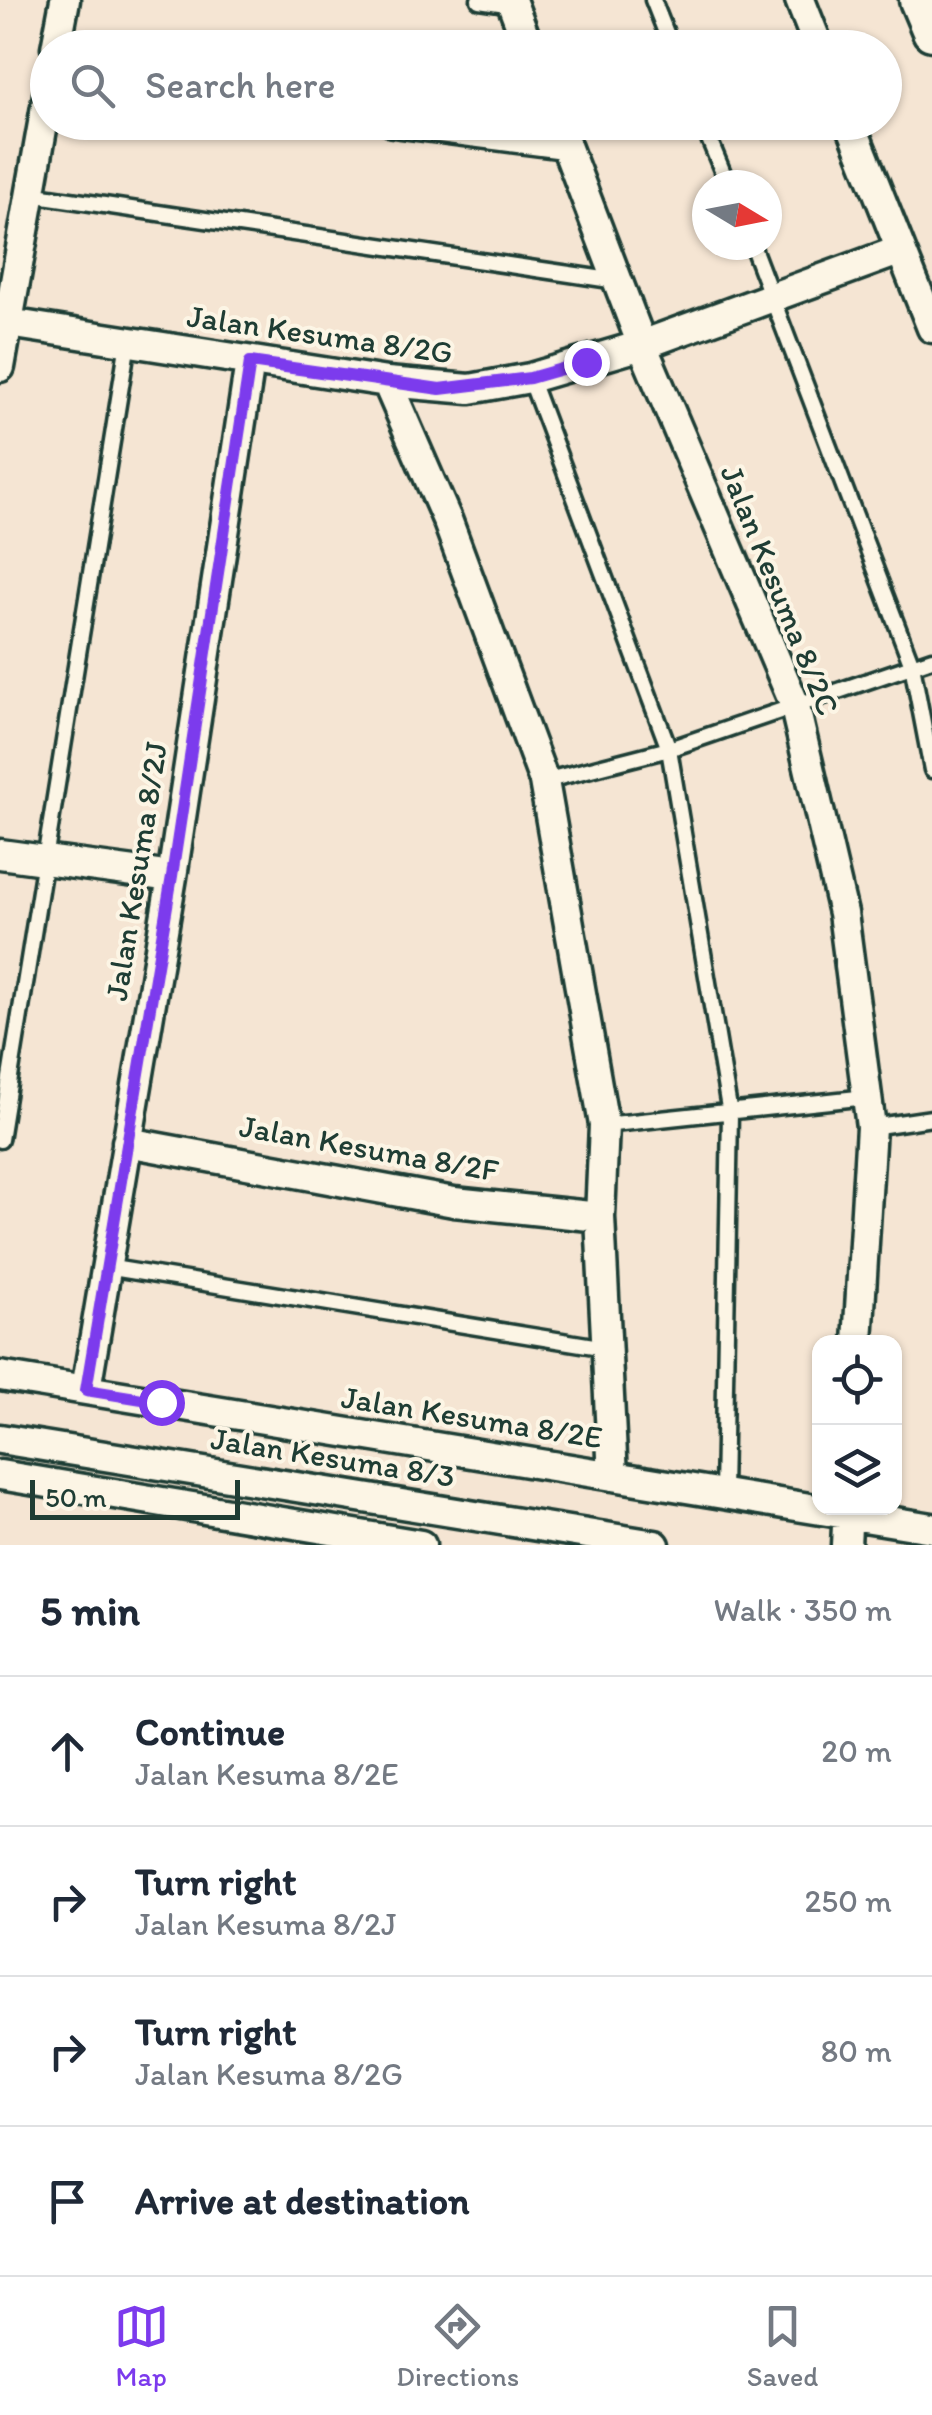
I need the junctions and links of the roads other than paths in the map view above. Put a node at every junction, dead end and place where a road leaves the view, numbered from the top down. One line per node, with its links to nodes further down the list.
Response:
1 (65, 0): 7 (street)
2 (479, 0): 6 (lane)
3 (653, 0): 9 (lane)
4 (800, 0): 10 (street)
5 (919, 0): 11 (street)
6 (512, 3): 8 (street)
7 (59, 30)
8 (522, 30)
9 (665, 30)
10 (812, 30)
11 (932, 31)
12 (39, 140): 17 (street)
13 (564, 140): 20 (street, Jalan Kesuma 8/2C)
14 (709, 140): 16 (lane)
15 (857, 140): 18 (street)
16 (722, 170)
17 (29, 194): 20 (lane); 22 (street)
18 (901, 250): 21 (street, Jalan Kesuma 8/2G); 23 (street)
19 (758, 260): 21 (lane)
20 (618, 282): 25 (street, Jalan Kesuma 8/2C)
21 (772, 296): 25 (street, Jalan Kesuma 8/2G); 31 (lane)
22 (9, 323): 24 (street, Jalan Kesuma 8/2G); 26 (street)
23 (932, 328)
24 (128, 342): 27 (street, Jalan Kesuma 8/2G); 37 (lane)
25 (642, 345): 28 (street, Jalan Kesuma 8/2G); 32 (street, Jalan Kesuma 8/2C)
26 (0, 362)
27 (250, 362): 29 (street, Jalan Kesuma 8/2G); 38 (street, Jalan Kesuma 8/2J)
28 (530, 378): 29 (street, Jalan Kesuma 8/2G); 33 (lane)
29 (387, 382): 35 (street)
30 (932, 659): 31 (lane)
31 (912, 665): 32 (lane); 34 (lane)
32 (794, 703): 33 (lane); 39 (street, Jalan Kesuma 8/2C)
33 (670, 749): 35 (lane); 40 (lane)
34 (932, 770)
35 (544, 781): 42 (street)
36 (0, 854): 37 (street)
37 (44, 860): 38 (street); 44 (lane)
38 (172, 876): 45 (street, Jalan Kesuma 8/2J)
39 (867, 1097): 40 (lane); 43 (street, Jalan Kesuma 8/2C)
40 (730, 1114): 42 (lane); 55 (lane)
41 (932, 1118): 43 (lane)
42 (604, 1125): 46 (street)
43 (870, 1127): 48 (street, Jalan Kesuma 8/2C)
44 (0, 1140)
45 (128, 1142): 46 (street, Jalan Kesuma 8/2F); 47 (street, Jalan Kesuma 8/2J)
46 (600, 1217): 49 (street)
47 (106, 1267): 49 (lane); 51 (street, Jalan Kesuma 8/2J)
48 (858, 1335)
49 (606, 1348): 54 (street)
50 (0, 1376): 51 (street, Jalan Kesuma 8/2E)
51 (86, 1390): 54 (street, Jalan Kesuma 8/2E)
52 (0, 1438): 60 (street, Jalan Kesuma 8/3)
53 (0, 1476): 61 (street)
54 (613, 1476): 55 (street, Jalan Kesuma 8/2E)
55 (722, 1494): 56 (street, Jalan Kesuma 8/2E)
56 (812, 1506)
57 (848, 1515): 63 (street)
58 (868, 1515): 59 (street, Jalan Kesuma 8/2E)
59 (932, 1528)
60 (549, 1536): 62 (street, Jalan Kesuma 8/3)
61 (420, 1545)
62 (656, 1545)
63 (846, 1545)

